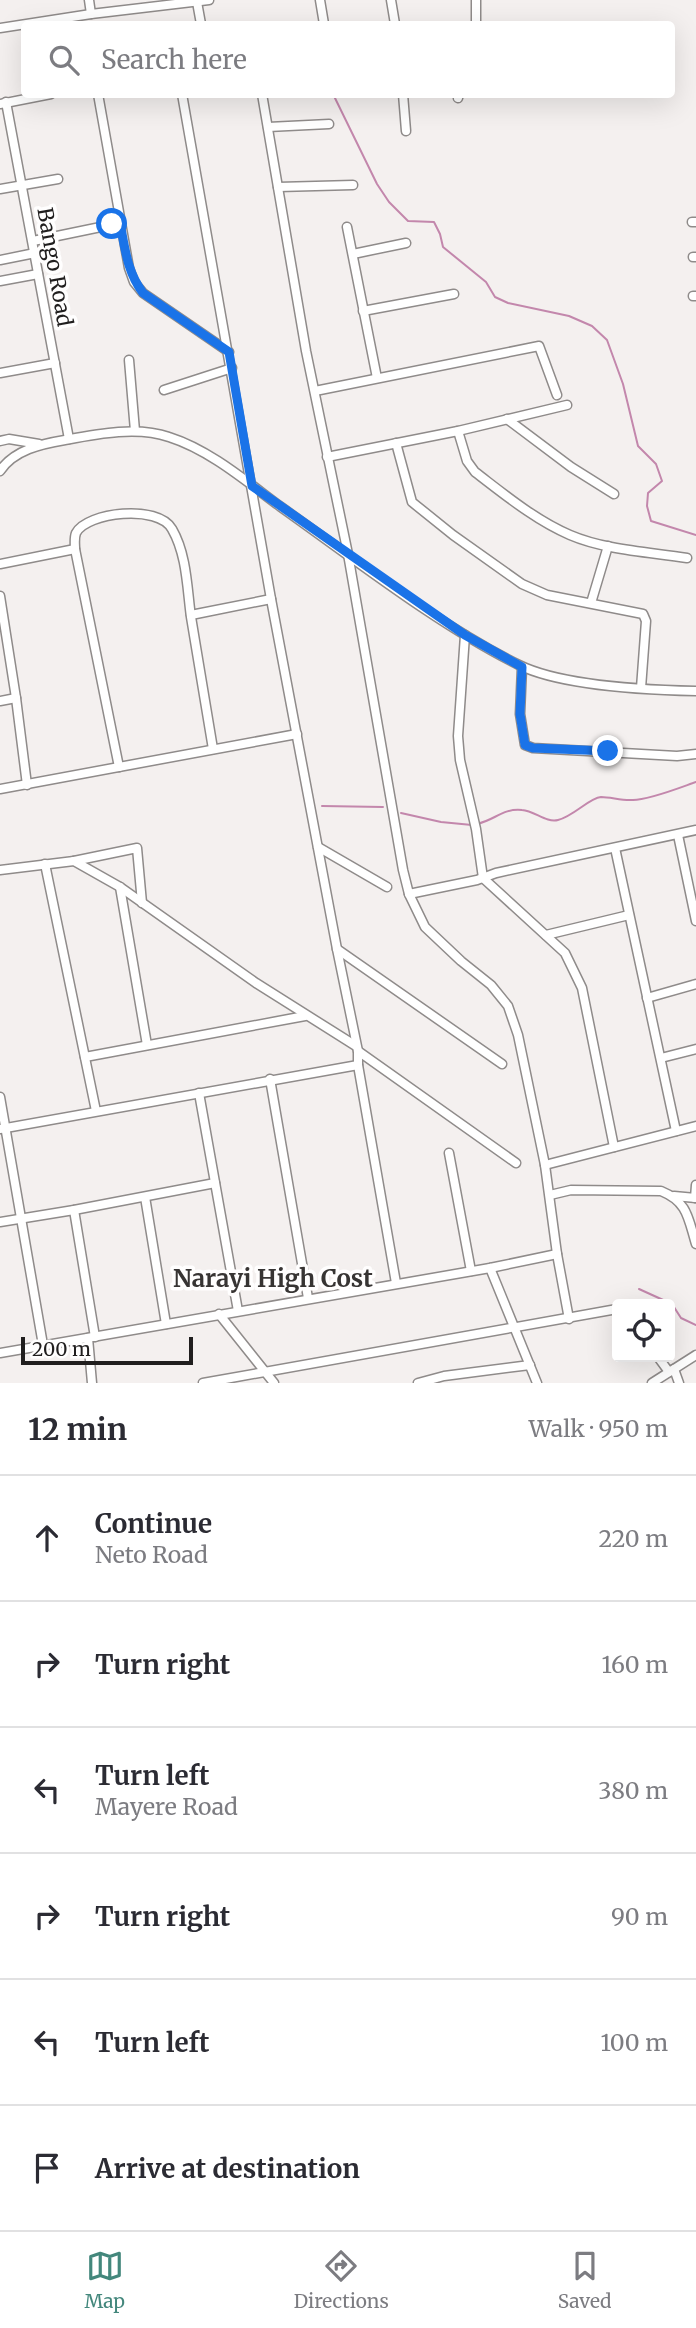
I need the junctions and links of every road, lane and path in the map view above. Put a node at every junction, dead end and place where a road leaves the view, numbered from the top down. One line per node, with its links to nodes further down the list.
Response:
1 (89, 0): 7 (street)
2 (209, 0): 6 (street)
3 (320, 0): 10 (street)
4 (391, 0): 11 (street)
5 (476, 0): 12 (street)
6 (197, 2): 7 (street); 9 (street)
7 (91, 14): 8 (street)
8 (46, 21)
9 (200, 21)
10 (324, 21)
11 (394, 21)
12 (476, 21)
13 (21, 25): 14 (street)
14 (0, 28)
15 (30, 98): 20 (street)
16 (99, 98): 29 (street)
17 (183, 98): 40 (street)
18 (263, 98): 22 (street)
19 (402, 98): 23 (street)
20 (3, 103): 25 (street, Bango Road)
21 (329, 124): 22 (street)
22 (268, 127): 27 (street)
23 (406, 131)
24 (58, 179): 25 (street)
25 (23, 185): 28 (street); 31 (street, Bango Road)
26 (353, 185): 27 (street)
27 (278, 187): 47 (street)
28 (0, 189)
29 (120, 223): 31 (street); 40 (street)
30 (347, 227): 34 (street)
31 (33, 241): 33 (street, Bango Road)
32 (406, 243): 34 (street)
33 (35, 253): 35 (street); 36 (street, Bango Road)
34 (352, 254): 39 (street)
35 (0, 260)
36 (38, 274): 37 (street); 42 (street, Bango Road)
37 (0, 281)
38 (454, 294): 39 (street)
39 (363, 311): 45 (street)
40 (229, 352): 43 (street)
41 (130, 360): 51 (street)
42 (55, 363): 44 (street); 53 (street, Bango Road)
43 (232, 368): 46 (street); 59 (street)
44 (0, 373)
45 (377, 379): 47 (street); 48 (street)
46 (164, 390)
47 (315, 391): 57 (street)
48 (557, 395)
49 (567, 405): 50 (street)
50 (507, 419): 52 (street); 60 (street)
51 (135, 431): 53 (street); 59 (street)
52 (458, 431): 55 (street); 61 (street)
53 (69, 439): 56 (street)
54 (0, 441): 56 (street)
55 (396, 443): 57 (street); 68 (street)
56 (39, 444): 58 (street)
57 (327, 457): 63 (street)
58 (0, 471)
59 (252, 486): 63 (street); 67 (street)
60 (614, 494)
61 (608, 546): 64 (street); 68 (street)
62 (75, 549): 65 (street); 69 (street); 80 (street)
63 (348, 554): 71 (street); 93 (street)
64 (687, 558)
65 (0, 564)
66 (0, 596): 70 (street)
67 (271, 599): 69 (street); 77 (street)
68 (591, 603): 73 (street)
69 (191, 615): 78 (street)
70 (2, 617): 75 (street)
71 (465, 635): 72 (street); 90 (street)
72 (522, 667): 73 (street); 79 (street)
73 (641, 688): 74 (street)
74 (696, 691)
75 (16, 698): 76 (street); 81 (street)
76 (0, 701)
77 (297, 734): 78 (street); 85 (street)
78 (213, 749): 80 (street)
79 (696, 754)
80 (119, 767): 81 (street)
81 (27, 785): 82 (street)
82 (0, 789)
83 (696, 830): 84 (street)
84 (678, 835): 86 (street); 96 (street)
85 (318, 847): 92 (street); 98 (street)
86 (615, 848): 90 (street); 95 (street)
87 (74, 861): 88 (street); 91 (street); 94 (street)
88 (45, 864): 89 (street); 105 (street)
89 (0, 870)
90 (483, 878): 93 (street); 97 (street)
91 (120, 887): 94 (street); 102 (street)
92 (387, 887)
93 (409, 894): 119 (street)
94 (142, 903): 101 (street)
95 (629, 915): 97 (street); 100 (street)
96 (696, 921)
97 (546, 935): 116 (street)
98 (337, 949): 103 (street); 107 (street)
99 (696, 984): 100 (street)
100 (647, 998): 106 (street)
101 (305, 1016): 102 (street); 103 (street)
102 (147, 1045): 105 (street)
103 (357, 1048): 108 (street); 118 (street)
104 (696, 1049): 106 (street)
105 (85, 1057): 112 (street)
106 (661, 1058): 115 (street)
107 (502, 1064)
108 (358, 1065): 109 (street); 134 (street)
109 (270, 1079): 110 (street); 135 (street)
110 (199, 1093): 112 (street); 120 (street)
111 (0, 1097): 114 (street)
112 (96, 1111): 114 (street)
113 (696, 1126): 115 (street)
114 (3, 1129): 128 (street)
115 (676, 1131): 116 (street)
116 (614, 1147): 119 (street)
117 (449, 1153): 133 (street)
118 (516, 1163)
119 (545, 1165): 122 (street)
120 (215, 1183): 124 (street); 137 (street)
121 (696, 1185): 125 (street)
122 (550, 1195): 123 (street); 131 (street)
123 (674, 1196): 125 (street); 126 (street)
124 (145, 1197): 127 (street); 140 (street)
125 (694, 1198): 126 (street)
126 (682, 1204): 130 (street)
127 (74, 1210): 128 (street); 142 (street)
128 (20, 1217): 129 (street); 143 (street)
129 (0, 1222)
130 (696, 1244)
131 (556, 1254): 132 (street); 139 (street)
132 (490, 1268): 133 (street); 141 (street)
133 (471, 1271): 134 (street)
134 (396, 1283): 135 (street)
135 (308, 1298): 137 (street)
136 (612, 1310): 139 (street)
137 (238, 1311): 138 (street)
138 (219, 1314): 140 (street); 148 (street)
139 (569, 1319): 141 (street)
140 (166, 1324): 142 (street)
141 (516, 1328): 147 (street); 148 (street)
142 (92, 1337): 143 (street); 150 (street)
143 (43, 1345): 144 (street)
144 (0, 1353)
145 (696, 1355): 149 (street)
146 (663, 1362): 149 (street)
147 (530, 1365): 153 (street); 154 (street)
148 (264, 1371): 151 (street); 152 (street)
149 (671, 1371): 155 (street); 156 (street)
150 (92, 1383)
151 (203, 1383)
152 (274, 1383)
153 (418, 1383)
154 (537, 1383)
155 (652, 1383)
156 (679, 1383)

